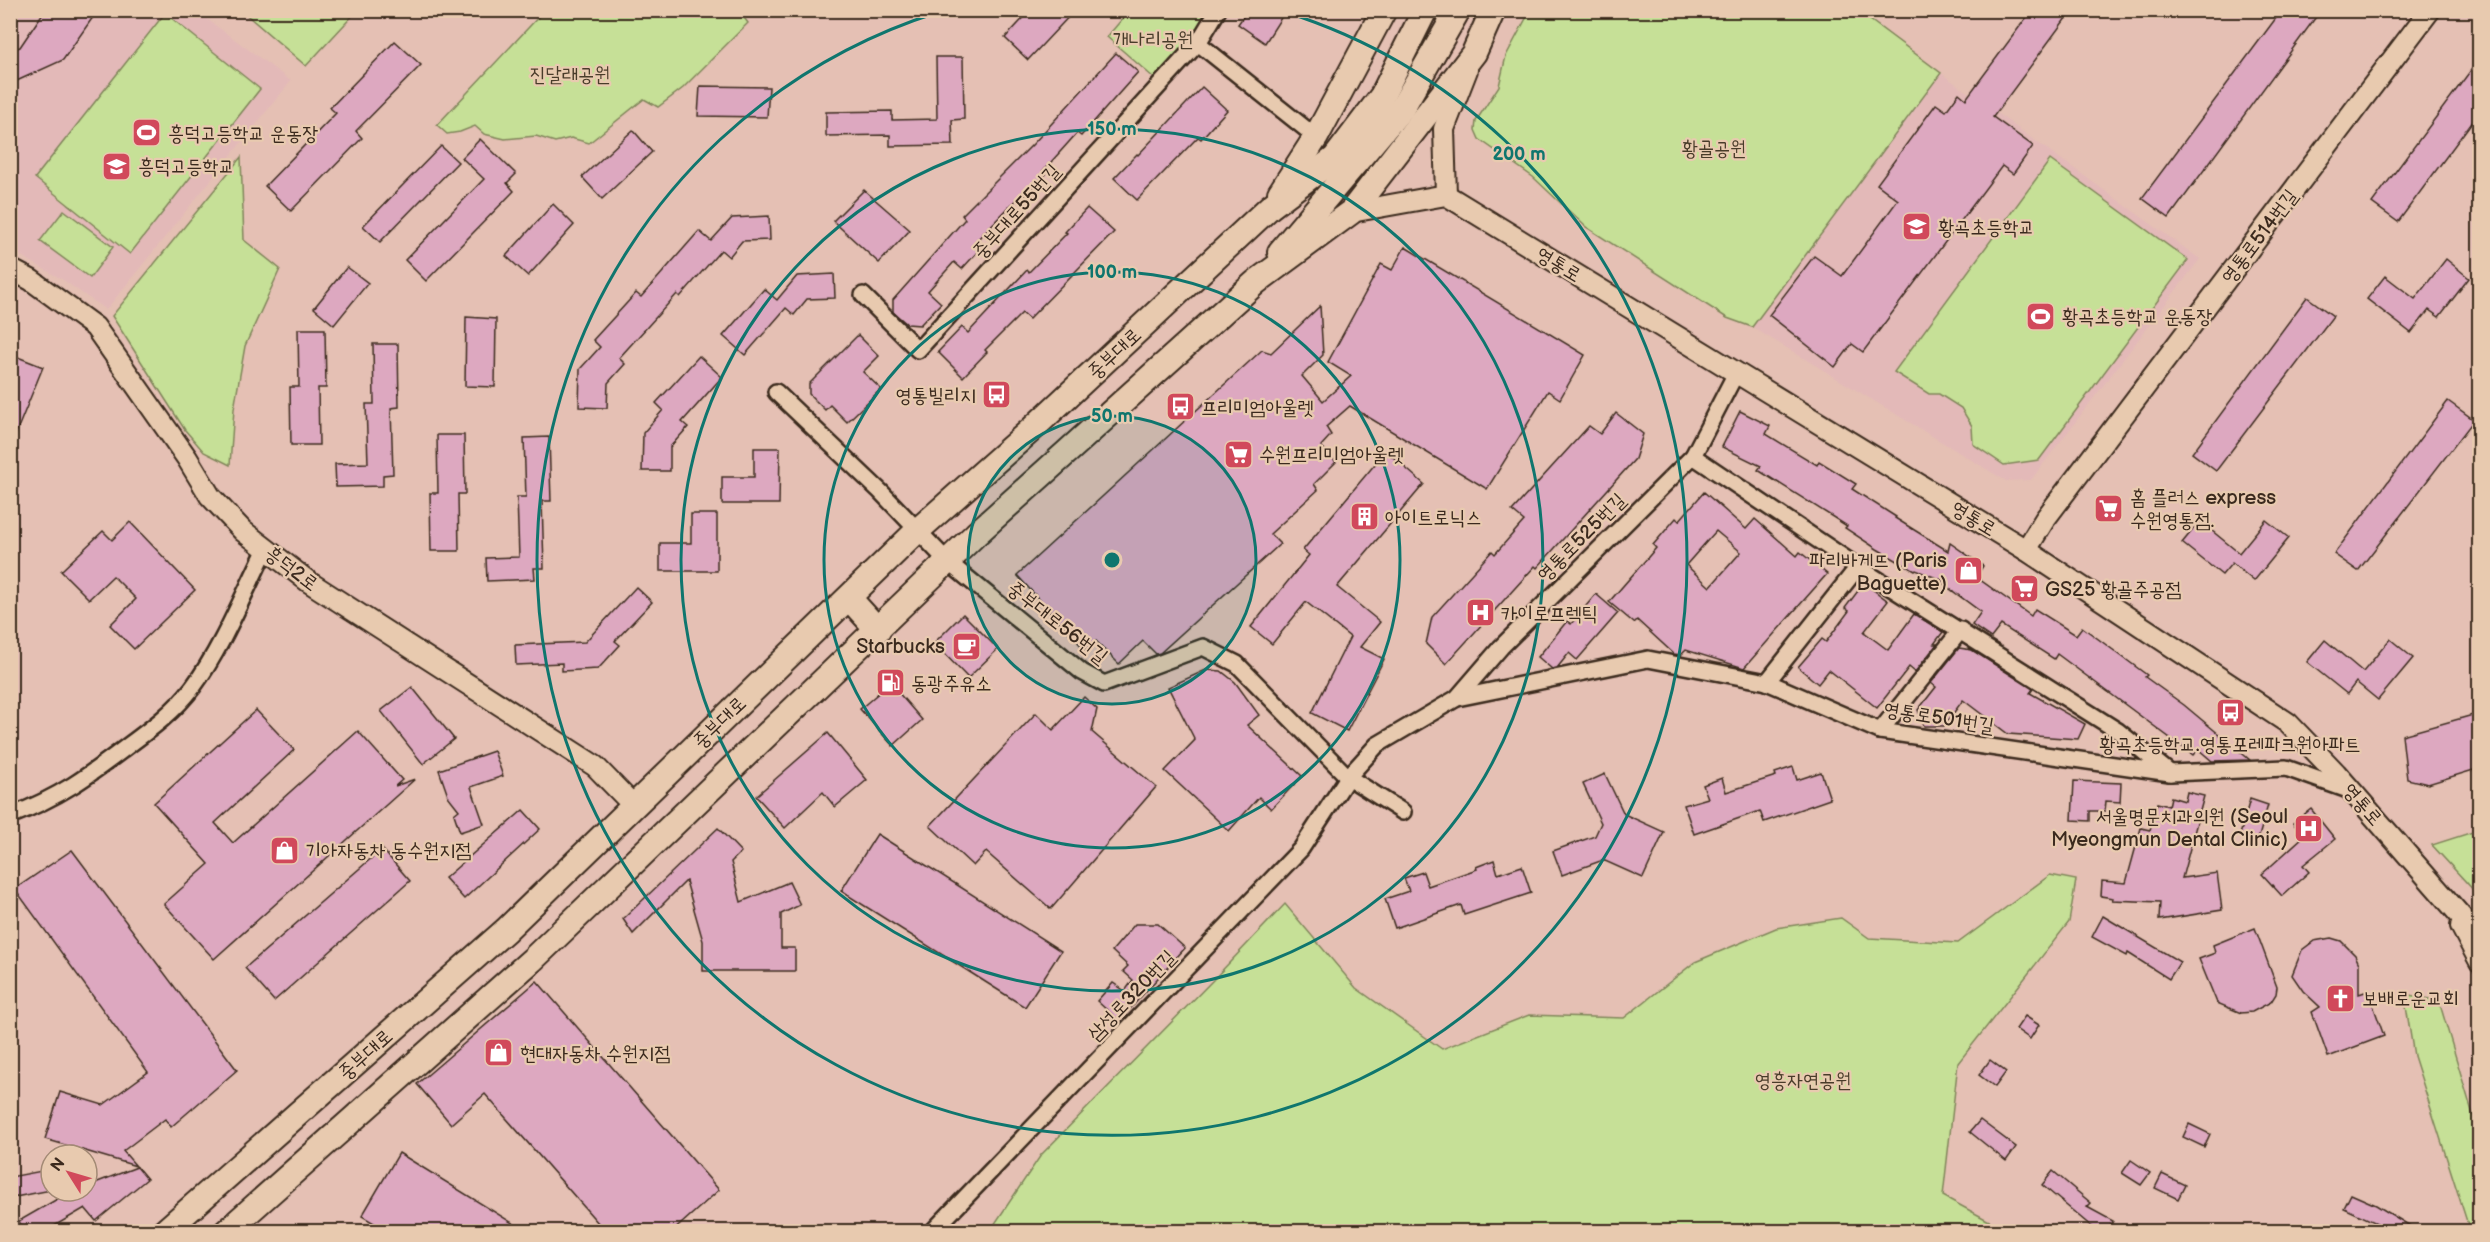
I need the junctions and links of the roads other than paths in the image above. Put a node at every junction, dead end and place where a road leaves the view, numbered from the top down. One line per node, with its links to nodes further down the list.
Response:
1 (1218, 10): 7 (street, 중부대로55번길)
2 (1384, 10): 9 (main road, 중부대로)
3 (1425, 10): 11 (main road, 중부대로)
4 (1458, 10): 14 (main road, 중부대로)
5 (1492, 10): 8 (main road, 중부대로)
6 (2430, 10): 23 (street, 영통로514번길)
7 (1198, 43): 9 (street); 15 (street, 중부대로55번길)
8 (1474, 53): 10 (street); 12 (main road, 중부대로)
9 (1316, 136): 11 (main road, 중부대로)
10 (1446, 195): 12 (street); 16 (street, 영통로)
11 (1270, 207): 18 (main road, 중부대로)
12 (1351, 212): 14 (main road, 중부대로)
13 (10, 269): 22 (street, 흥덕2로)
14 (1256, 282): 20 (main road, 중부대로)
15 (863, 295)
16 (1736, 373): 19 (street, 영통로525번길); 23 (street, 영통로)
17 (776, 392): 21 (street)
18 (1031, 430): 20 (main road); 21 (main road, 중부대로)
19 (1693, 456): 25 (street); 30 (street, 영통로525번길)
20 (1059, 460): 24 (main road, 중부대로)
21 (917, 531): 24 (street); 26 (main road, 중부대로)
22 (266, 549): 35 (street, 흥덕2로); 37 (street)
23 (2026, 550): 34 (street, 영통로)
24 (948, 562): 27 (main road, 중부대로); 33 (street, 중부대로56번길)
25 (1858, 567): 28 (street); 29 (street)
26 (849, 598): 27 (main road); 35 (main road, 중부대로)
27 (878, 630): 42 (main road, 중부대로)
28 (1961, 630): 31 (street); 32 (street)
29 (1767, 682): 30 (street, 영통로501번길); 31 (street, 영통로501번길)
30 (1456, 698): 33 (street, 영통로525번길)
31 (1880, 731): 32 (street, 영통로501번길)
32 (2170, 773): 34 (street, 영통로501번길)
33 (1348, 777): 36 (street); 43 (street, 삼성로320번길)
34 (2352, 792): 38 (street, 영통로)
35 (633, 805): 41 (main road, 중부대로)
36 (1403, 813)
37 (10, 816)
38 (2451, 905): 39 (street, 영통로); 40 (street, 영통로)
39 (2476, 934)
40 (2480, 962)
41 (164, 1232)
42 (226, 1232)
43 (932, 1232)

